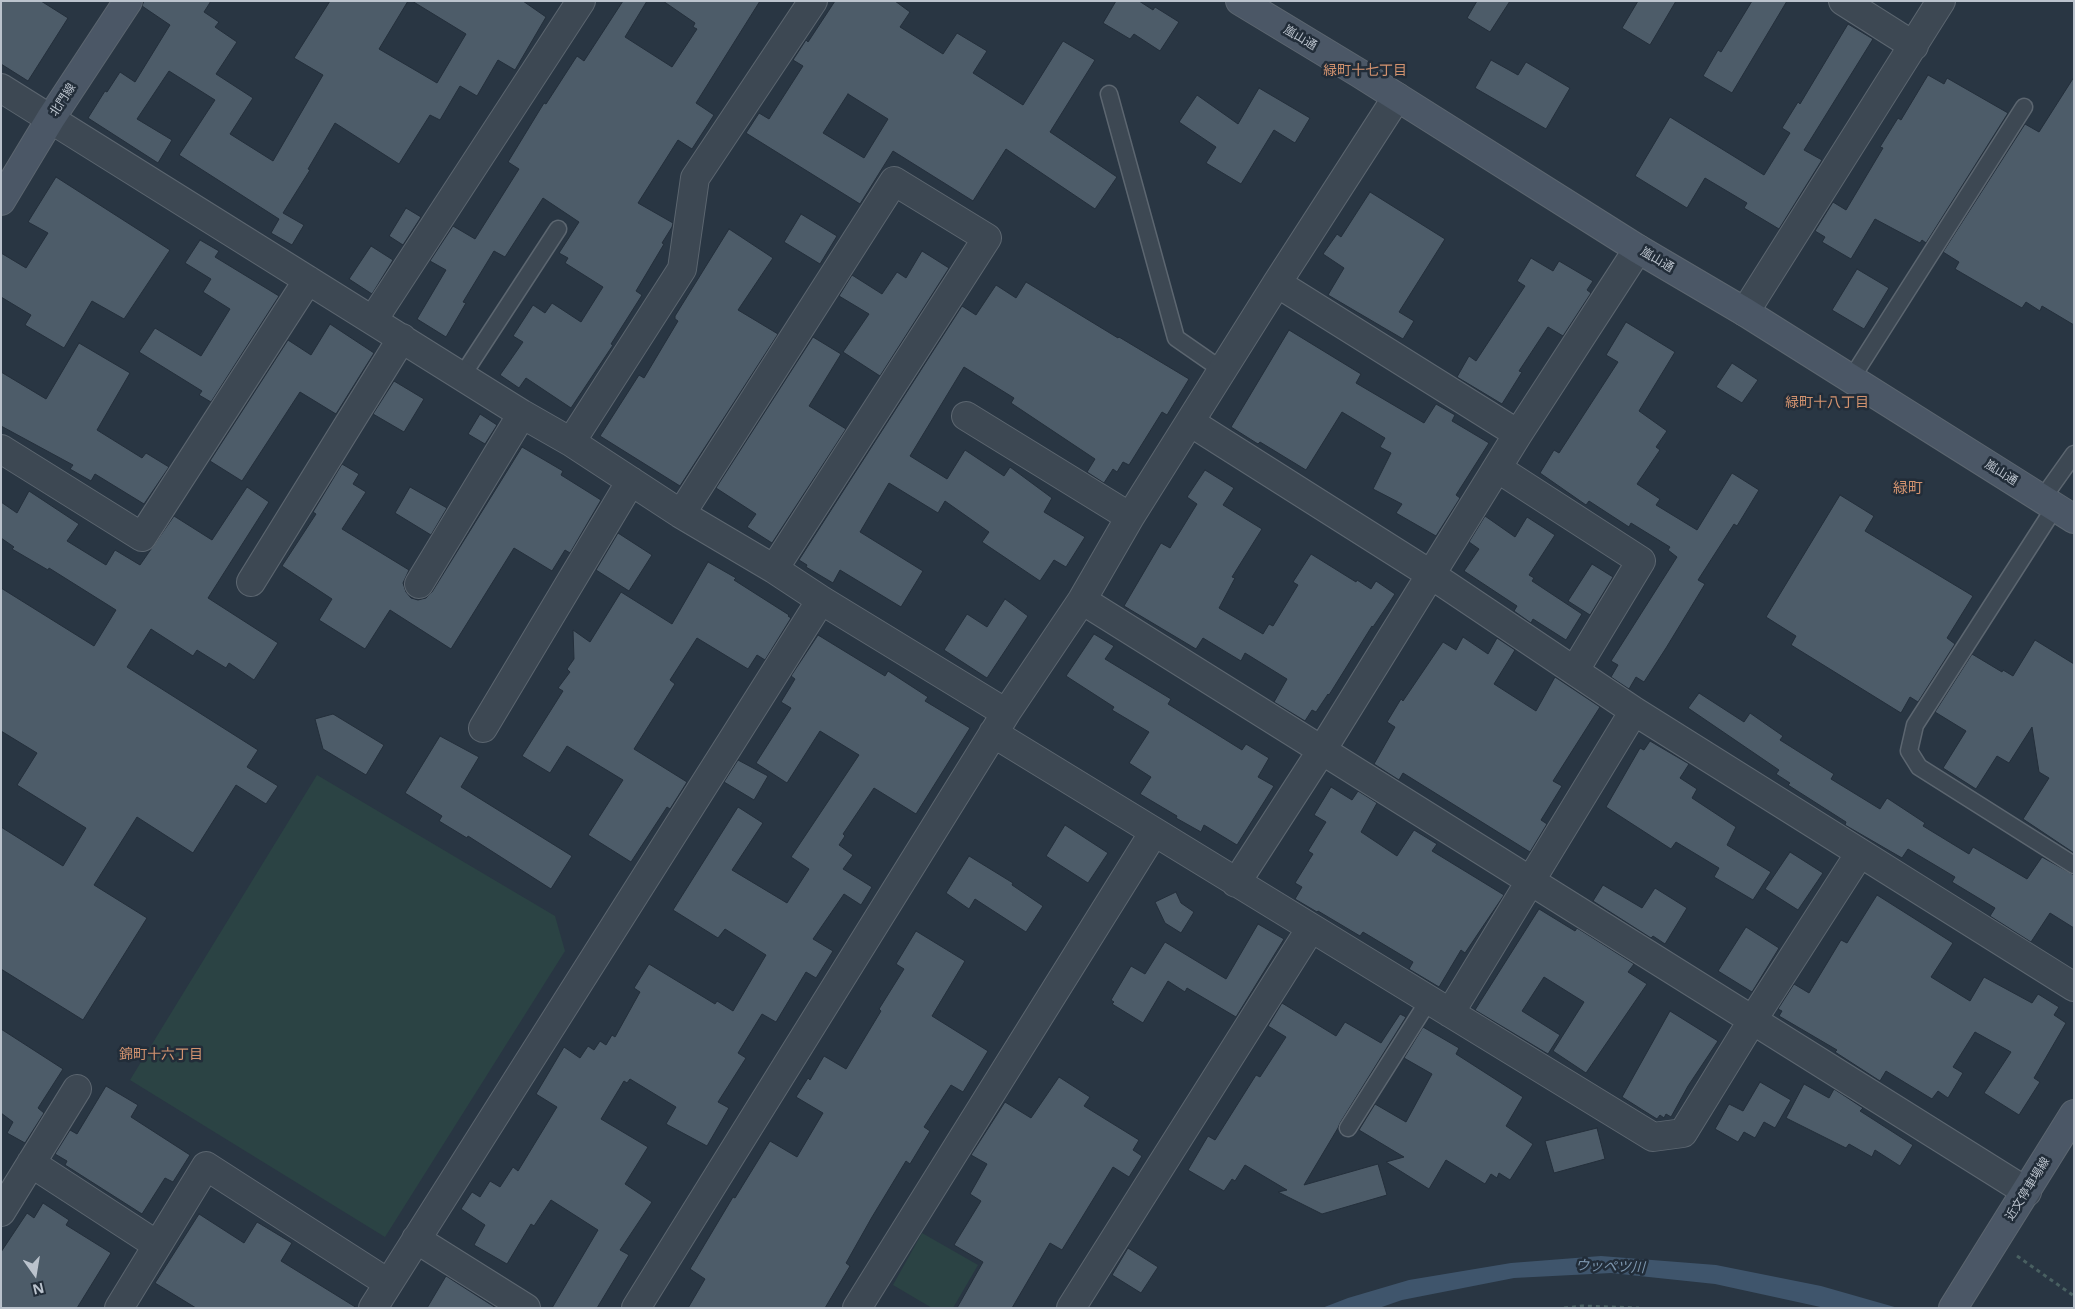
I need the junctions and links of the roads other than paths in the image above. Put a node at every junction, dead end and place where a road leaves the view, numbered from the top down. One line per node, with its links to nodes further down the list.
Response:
1 (128, 1): 12 (street, 北門線)
2 (581, 1): 19 (street)
3 (814, 1): 28 (street)
4 (1240, 1): 10 (street, 嵐山通)
5 (1843, 1): 7 (street)
6 (1941, 1): 7 (street)
7 (1914, 46): 18 (street)
8 (1, 88): 12 (street)
9 (1109, 94): 21 (lane)
10 (1396, 96): 15 (street, 嵐山通); 17 (street)
11 (2024, 107): 23 (lane)
12 (51, 118): 13 (street, 北門線); 16 (street)
13 (1, 201)
14 (558, 229): 22 (lane)
15 (1638, 249): 18 (street, 嵐山通); 27 (street)
16 (308, 280): 19 (street); 29 (street)
17 (1276, 283): 21 (street); 27 (street)
18 (1745, 312): 23 (street, 嵐山通)
19 (373, 320): 20 (street)
20 (402, 338): 22 (street); 38 (street)
21 (1222, 370): 26 (street)
22 (462, 376): 24 (street)
23 (1851, 379): 33 (street, 嵐山通)
24 (522, 414): 28 (street); 39 (street)
25 (966, 416): 35 (street)
26 (1190, 422): 35 (street); 37 (street)
27 (1518, 434): 31 (street)
28 (571, 442): 32 (street)
29 (1, 449)
30 (2074, 454): 33 (lane)
31 (1497, 468): 37 (street); 42 (street)
32 (631, 481): 34 (street); 45 (street)
33 (2057, 509): 49 (lane)
34 (681, 514): 36 (street); 36 (street)
35 (1130, 517): 41 (street)
36 (774, 569): 40 (street)
37 (1430, 574): 42 (street); 46 (street)
38 (251, 582)
39 (419, 584)
40 (821, 600): 44 (street); 62 (street)
41 (1082, 600): 44 (street); 46 (street)
42 (1575, 670): 43 (street)
43 (1634, 711): 48 (street); 50 (street)
44 (1000, 723): 47 (street); 68 (street)
45 (483, 728)
46 (1322, 750): 50 (street); 51 (street)
47 (1154, 832): 51 (street); 69 (street)
48 (1860, 853): 53 (street); 55 (street)
49 (2074, 865)
50 (1530, 881): 54 (street); 55 (street)
51 (1236, 882): 52 (street)
52 (1311, 928): 54 (street); 70 (street)
53 (2074, 987)
54 (1440, 1007): 55 (street); 58 (lane)
55 (1752, 1021): 60 (street)
56 (77, 1089): 59 (street)
57 (2074, 1114): 60 (street, 近文停車場線)
58 (1348, 1128)
59 (32, 1164): 61 (street); 63 (street)
60 (2027, 1192): 71 (street, 近文停車場線)
61 (1, 1212)
62 (416, 1239): 64 (street); 67 (street)
63 (158, 1245): 64 (street); 65 (street)
64 (388, 1283): 66 (street)
65 (119, 1308)
66 (373, 1308)
67 (526, 1308)
68 (636, 1308)
69 (857, 1308)
70 (1071, 1308)
71 (1953, 1308)

